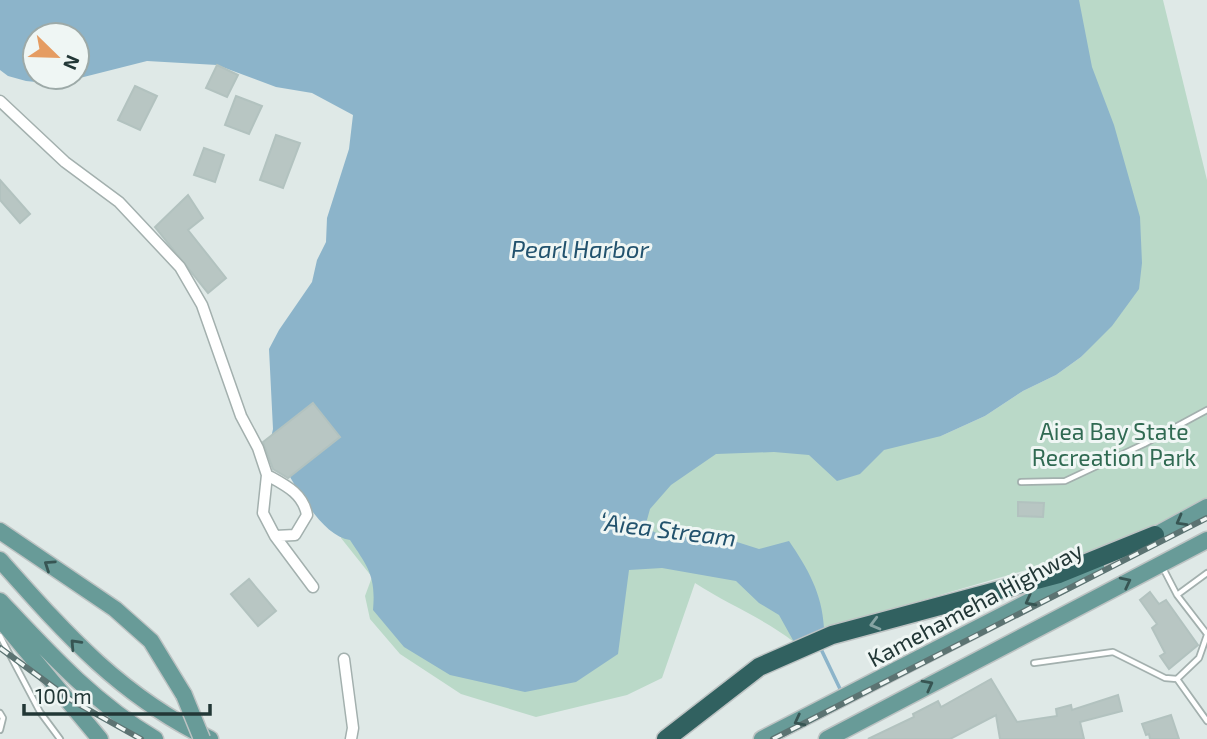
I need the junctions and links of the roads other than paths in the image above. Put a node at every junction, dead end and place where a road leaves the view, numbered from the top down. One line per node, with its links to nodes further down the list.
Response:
1 (0, 101): 3 (street)
2 (1207, 410): 4 (lane)
3 (267, 475): 8 (street); 8 (street)
4 (1021, 482)
5 (1207, 507): 7 (main road, Kamehameha Highway, one-way to 7)
6 (0, 531): 29 (main road, one-way to 6, bridge)
7 (1155, 535): 32 (highway, one-way to 32); 33 (main road, Kamehameha Highway, one-way to 33)
8 (275, 536): 13 (street)
9 (1207, 540): 11 (main road)
10 (0, 560): 30 (main road, one-way to 10)
11 (1160, 564): 14 (lane); 24 (main road, one-way to 11)
12 (1207, 573): 14 (lane)
13 (313, 587)
14 (1177, 595): 17 (lane)
15 (0, 601): 28 (main road)
16 (0, 619): 27 (main road)
17 (1207, 635): 21 (lane)
18 (0, 636): 26 (lane)
19 (344, 659): 31 (street)
20 (1034, 663): 21 (lane)
21 (1177, 680): 23 (lane)
22 (0, 713): 25 (lane)
23 (1207, 721)
24 (841, 727): 34 (main road); 35 (main road)
25 (0, 730)
26 (60, 739)
27 (100, 739)
28 (155, 739)
29 (202, 739)
30 (210, 739)
31 (351, 739)
32 (666, 739)
33 (762, 739)
34 (811, 739)
35 (827, 739)

